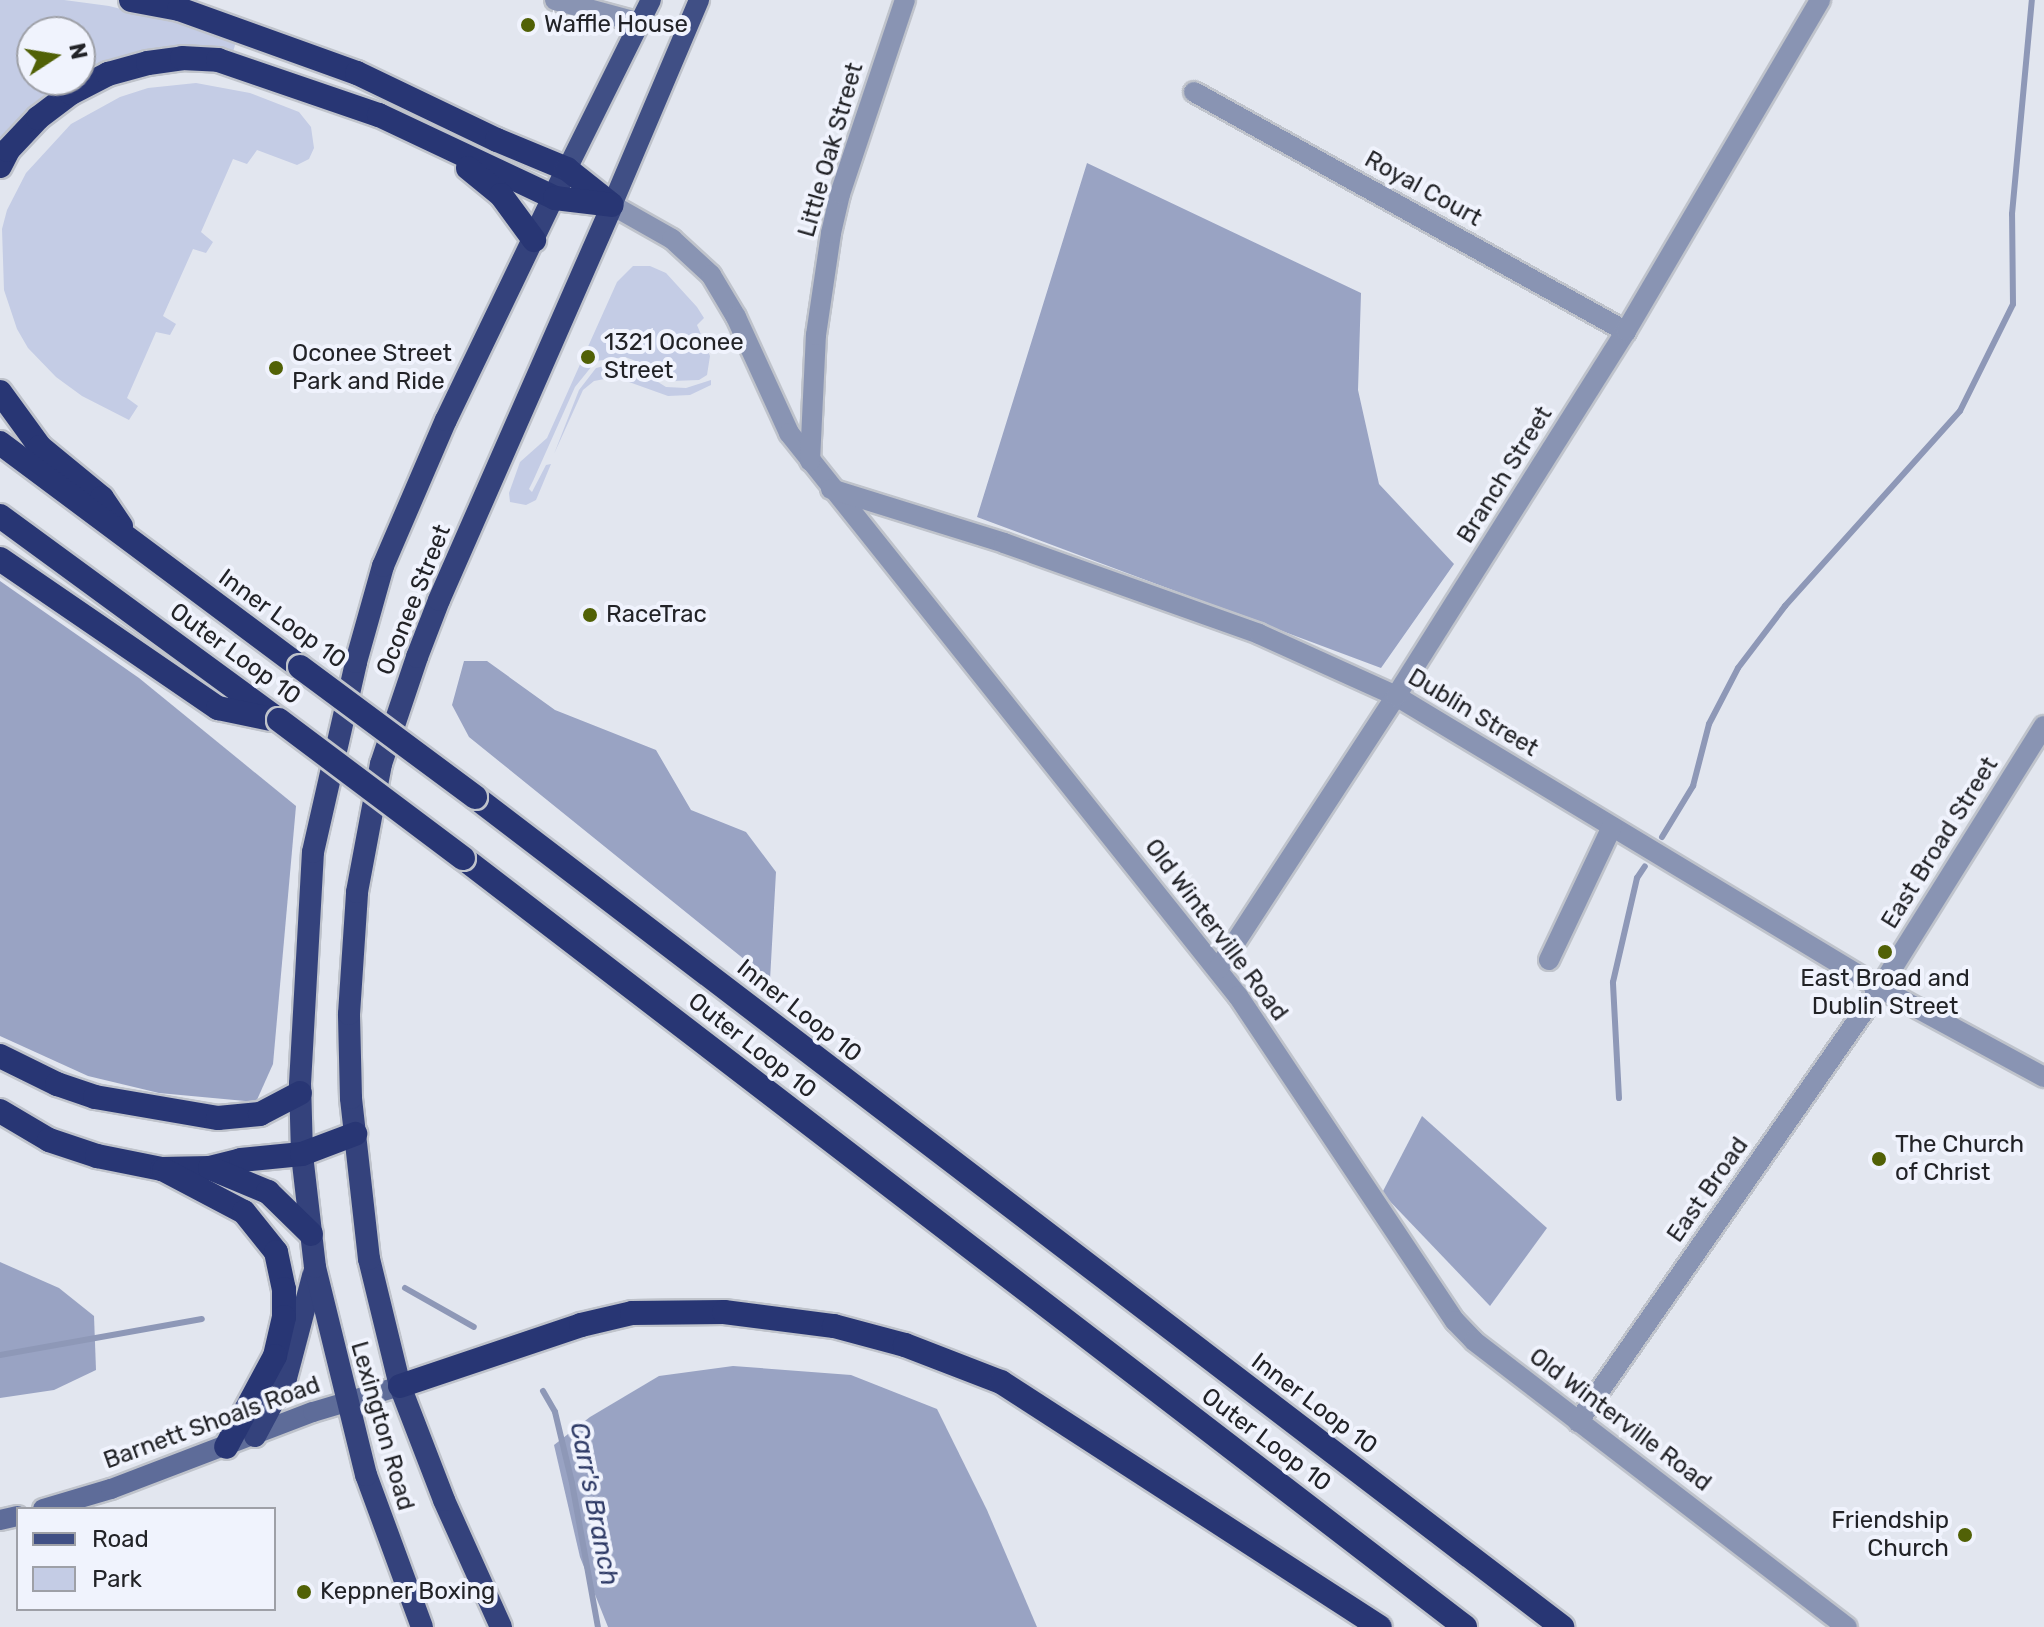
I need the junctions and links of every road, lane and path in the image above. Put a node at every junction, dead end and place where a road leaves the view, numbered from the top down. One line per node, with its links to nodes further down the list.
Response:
1 (131, 0): 11 (highway)
2 (555, 0): 7 (street)
3 (651, 0): 7 (main road, Oconee Street)
4 (699, 0): 13 (main road, Oconee Street)
5 (905, 0): 18 (street, Little Oak Street)
6 (1820, 0): 15 (street, Branch Street)
7 (640, 23): 11 (main road, Oconee Street)
8 (1194, 92): 15 (street, Royal Court)
9 (450, 149): 10 (highway); 12 (highway); 14 (highway)
10 (0, 166)
11 (567, 169): 12 (highway, Oconee Street); 13 (highway)
12 (555, 198): 13 (highway); 14 (highway, Oconee Street)
13 (612, 205): 18 (street, Old Winterville Road); 34 (highway, Oconee Street)
14 (534, 240): 32 (highway, Oconee Street)
15 (1626, 331): 23 (street, Branch Street)
16 (0, 392): 21 (highway)
17 (0, 443): 21 (highway, Inner Loop 10)
18 (810, 461): 19 (street, Old Winterville Road)
19 (831, 489): 23 (street, Dublin Street); 28 (street, Old Winterville Road)
20 (0, 516): 24 (highway, Outer Loop 10)
21 (134, 545): 51 (highway, Inner Loop 10, bridge)
22 (0, 559): 24 (highway)
23 (1396, 696): 26 (street, Dublin Street); 28 (street, Branch Street)
24 (279, 720): 50 (highway, Outer Loop 10, bridge)
25 (2044, 726): 29 (street, East Broad Street)
26 (1612, 827): 27 (street); 29 (street, Dublin Street)
27 (1549, 960)
28 (1218, 969): 43 (street, Old Winterville Road)
29 (1880, 988): 31 (street, Dublin Street); 43 (street, East Broad)
30 (0, 1056): 32 (highway)
31 (2044, 1077)
32 (300, 1093): 35 (highway, Oconee Street)
33 (0, 1111): 37 (highway)
34 (355, 1134): 35 (highway); 39 (highway, Oconee Street)
35 (302, 1154): 36 (highway); 38 (highway, Oconee Street)
36 (210, 1168): 37 (highway); 38 (highway)
37 (162, 1169): 45 (highway)
38 (311, 1234): 40 (highway, Lexington Road)
39 (369, 1259): 41 (highway, Lexington Road)
40 (315, 1267): 42 (highway, Lexington Road); 44 (highway)
41 (400, 1386): 42 (main road, Barnett Shoals Road); 48 (highway, Lexington Road); 49 (highway)
42 (346, 1402): 44 (main road, Barnett Shoals Road); 47 (highway, Lexington Road)
43 (1578, 1422): 52 (street, Old Winterville Road)
44 (255, 1436): 45 (main road, Barnett Shoals Road)
45 (226, 1447): 46 (main road, Barnett Shoals Road)
46 (50, 1507)
47 (422, 1627)
48 (501, 1627)
49 (1380, 1627)
50 (1465, 1627)
51 (1562, 1627)
52 (1847, 1627)

